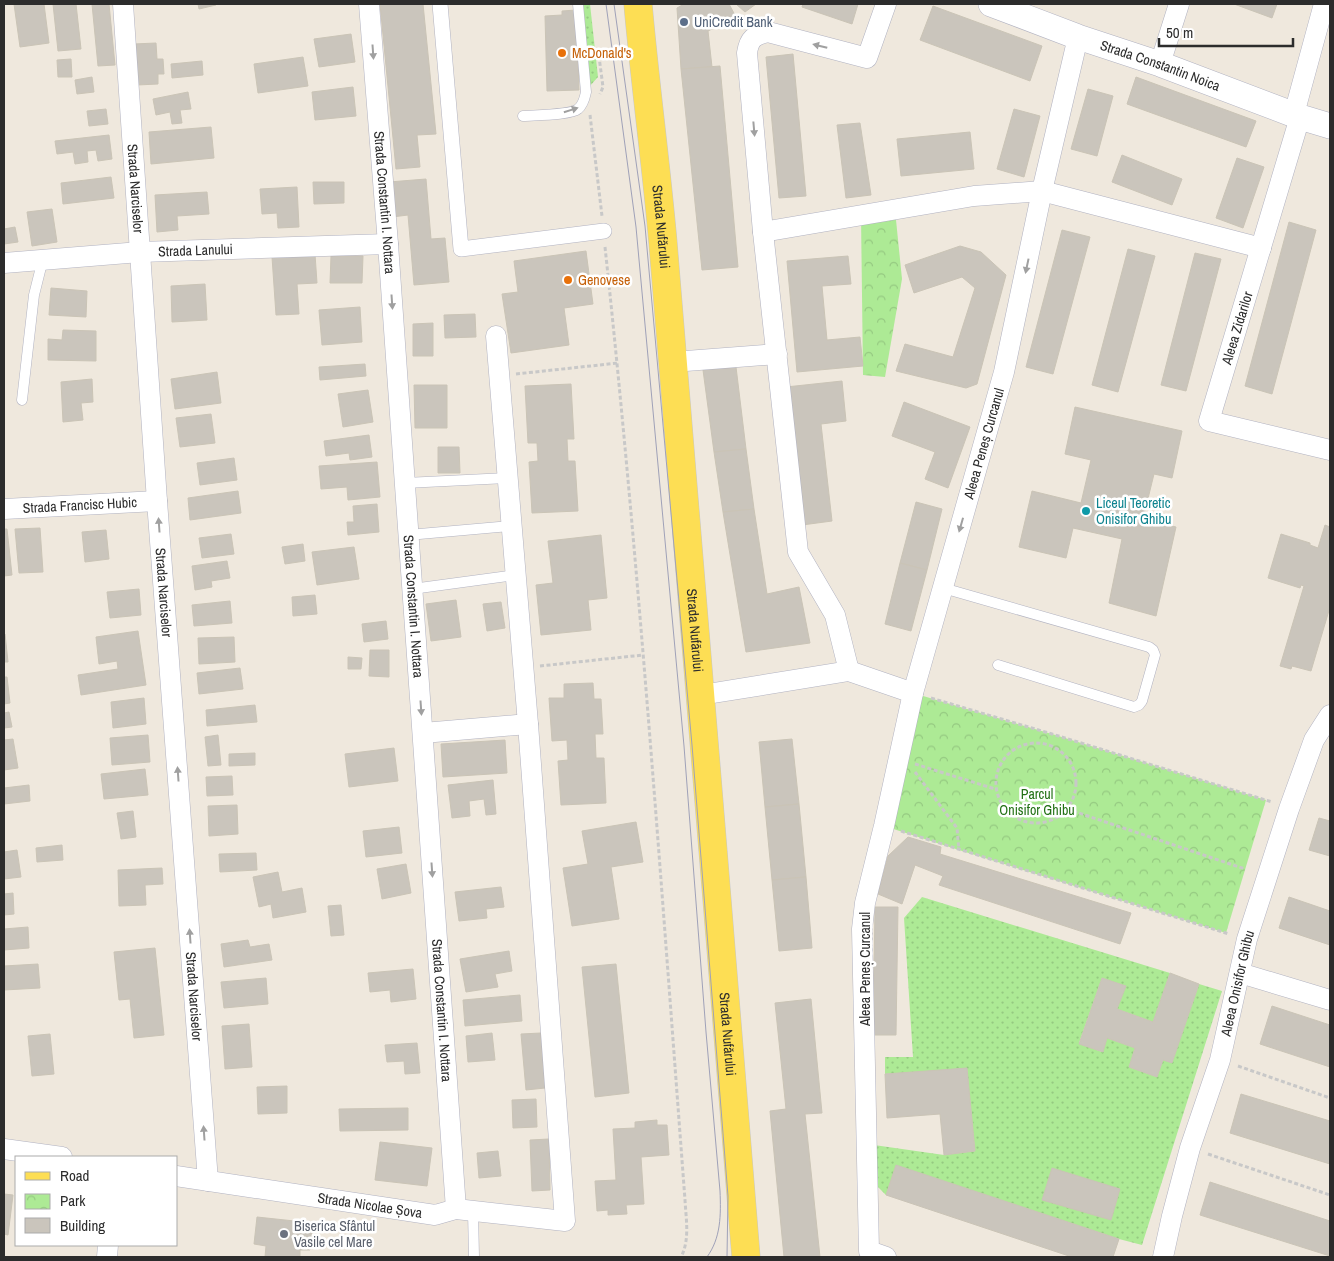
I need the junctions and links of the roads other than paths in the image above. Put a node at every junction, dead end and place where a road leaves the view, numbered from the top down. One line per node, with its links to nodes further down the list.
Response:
1 (123, 4): 23 (street, Strada Narciselor)
2 (369, 4): 21 (street, Strada Constantin I. Nottara, one-way to 21)
3 (440, 4): 19 (street)
4 (578, 4): 16 (lane, one-way to 4)
5 (638, 4): 14 (main road, Strada Nufărului)
6 (649, 4): 14 (main road)
7 (886, 4): 20 (street, one-way to 20)
8 (991, 4): 12 (street, Strada Constantin Noica)
9 (1179, 4): 13 (street)
10 (1324, 4): 11 (street); 15 (street, Aleea Zidarilor)
11 (1330, 6)
12 (1078, 37): 13 (street, Strada Constantin Noica); 18 (street, Aleea Peneș Curcanul)
13 (1160, 64): 15 (street, Strada Constantin Noica)
14 (643, 66): 28 (main road, Strada Nufărului)
15 (1297, 115): 17 (street, Strada Constantin Noica); 22 (street, Aleea Zidarilor)
16 (524, 116)
17 (1330, 126)
18 (1042, 191): 20 (street); 22 (street); 38 (street, Aleea Peneș Curcanul, one-way to 38)
19 (604, 231)
20 (763, 232): 27 (street)
21 (388, 244): 23 (street, Strada Lanului); 32 (street, Strada Constantin I. Nottara, one-way to 32)
22 (1261, 248): 30 (street, Aleea Zidarilor)
23 (140, 252): 24 (street, Strada Lanului); 33 (street, Strada Narciselor)
24 (43, 260): 25 (street, Strada Lanului); 29 (lane)
25 (4, 263)
26 (496, 336): 31 (street)
27 (777, 354): 28 (street); 41 (street)
28 (673, 362): 43 (main road, Strada Nufărului)
29 (22, 400)
30 (1330, 450)
31 (508, 478): 32 (lane); 35 (street)
32 (405, 483): 36 (street, Strada Constantin I. Nottara)
33 (158, 501): 34 (street, Strada Francisc Hubic); 52 (street, Strada Narciselor, one-way to 33)
34 (4, 509)
35 (511, 526): 36 (lane); 37 (street)
36 (408, 535): 39 (street, Strada Constantin I. Nottara)
37 (515, 575): 39 (lane); 45 (street)
38 (943, 588): 40 (lane); 42 (street, Aleea Peneș Curcanul)
39 (412, 589): 46 (street, Strada Constantin I. Nottara, one-way to 46)
40 (998, 665)
41 (849, 671): 42 (street); 43 (street)
42 (913, 693): 54 (street, Aleea Peneș Curcanul)
43 (701, 695): 56 (main road, Strada Nufărului)
44 (1330, 715): 47 (street, Aleea Onisifor Ghibu)
45 (528, 724): 46 (street); 53 (street, Strada Nicolae Șova)
46 (422, 734): 53 (street, Strada Constantin I. Nottara, one-way to 53)
47 (1240, 973): 48 (street); 57 (street, Aleea Onisifor Ghibu)
48 (1330, 1000)
49 (4, 1149): 50 (street)
50 (55, 1156)
51 (178, 1176): 52 (street, Strada Nicolae Șova)
52 (208, 1182): 53 (street, Strada Nicolae Șova)
53 (465, 1210): 55 (lane)
54 (875, 1255)
55 (474, 1257)
56 (746, 1257)
57 (1162, 1257)

